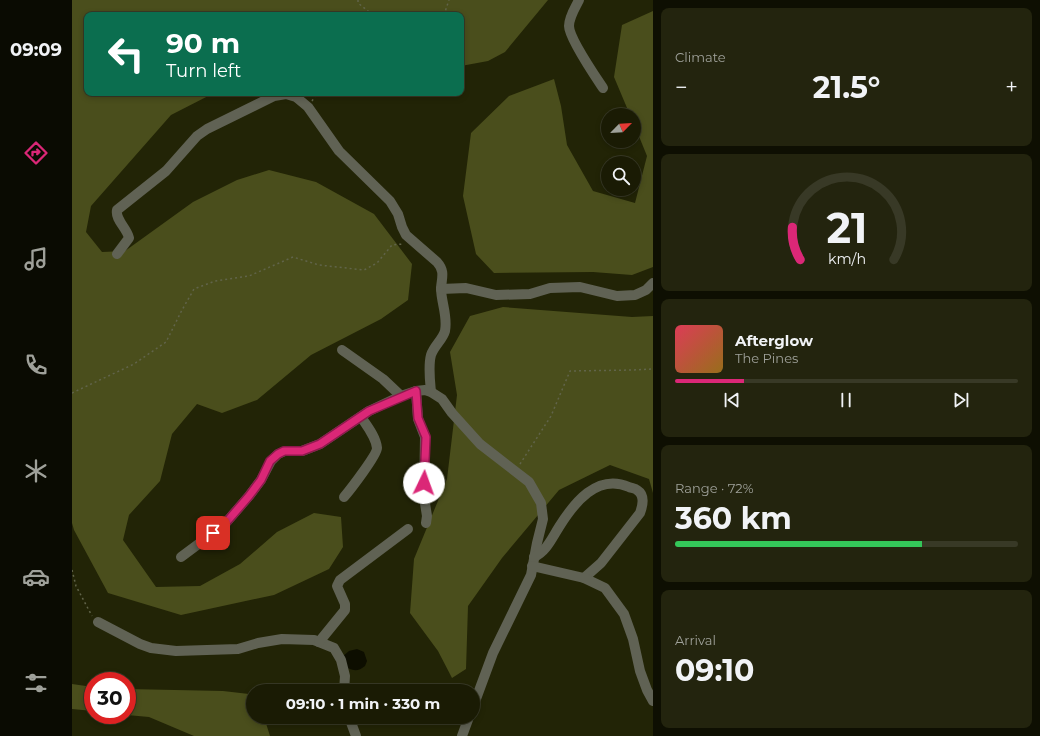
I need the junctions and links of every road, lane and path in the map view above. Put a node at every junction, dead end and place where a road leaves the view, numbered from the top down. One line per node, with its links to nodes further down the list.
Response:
1 (358, 0): 4 (path)
2 (449, 0): 5 (path)
3 (578, 0): 6 (street)
4 (369, 12)
5 (445, 12)
6 (603, 88)
7 (274, 96): 10 (street)
8 (293, 96): 9 (street)
9 (412, 242): 12 (street); 17 (path)
10 (117, 254)
11 (653, 283): 12 (street)
12 (441, 289): 16 (street)
13 (342, 350): 18 (street)
14 (653, 369): 20 (path)
15 (416, 391): 16 (street); 18 (street); 22 (street)
16 (432, 392): 20 (street)
17 (72, 393)
18 (401, 396): 19 (street)
19 (361, 417): 21 (street); 24 (street)
20 (515, 470): 25 (street)
21 (344, 497)
22 (426, 523)
23 (408, 529): 29 (street)
24 (181, 557)
25 (533, 562): 27 (street); 27 (street); 31 (street)
26 (72, 570): 28 (path)
27 (584, 578): 32 (street)
28 (98, 622): 29 (street)
29 (319, 642): 30 (street)
30 (344, 684)
31 (480, 687)
32 (653, 701)
33 (352, 724): 35 (street)
34 (466, 724): 36 (street)
35 (356, 736)
36 (462, 736)

